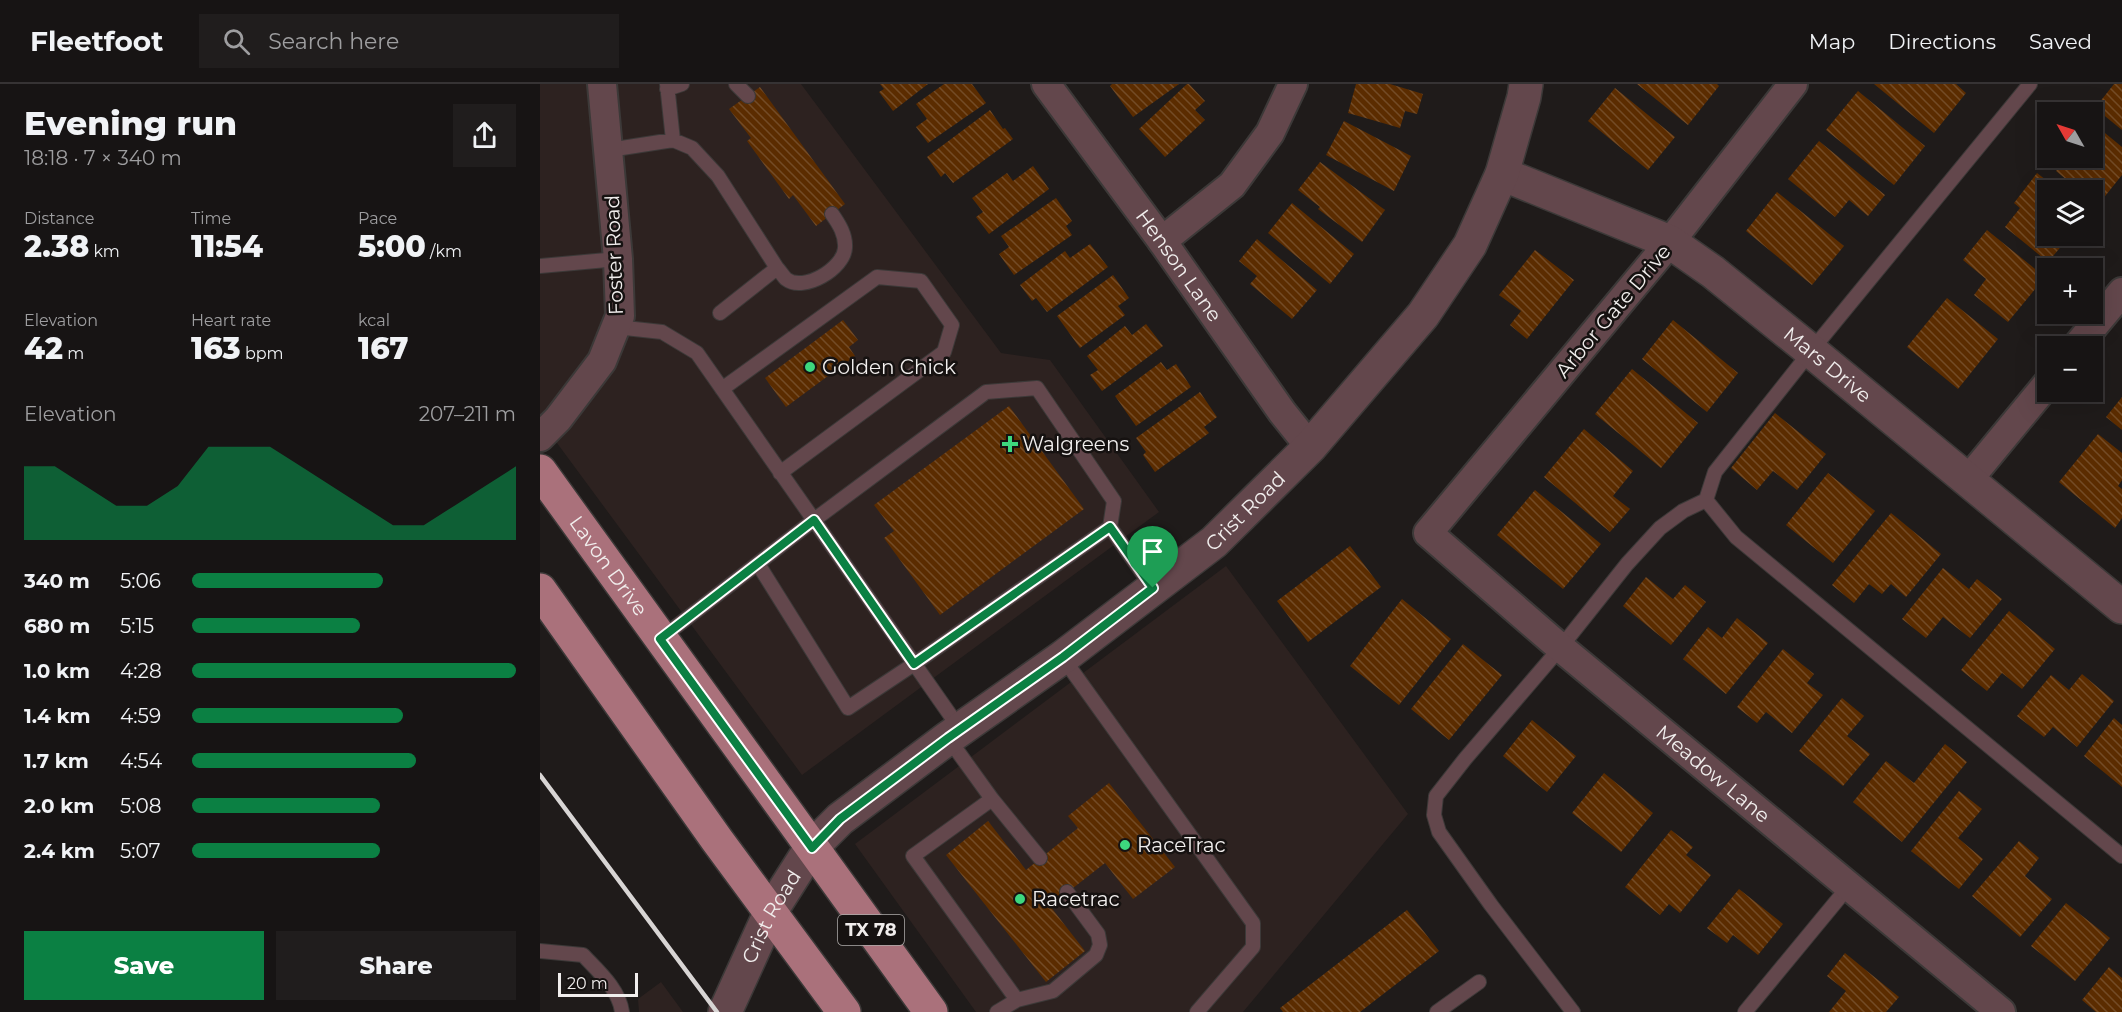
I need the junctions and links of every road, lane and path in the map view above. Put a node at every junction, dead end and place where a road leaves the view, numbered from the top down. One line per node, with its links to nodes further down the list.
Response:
1 (602, 84): 12 (street, Foster Road)
2 (682, 84): 9 (lane)
3 (736, 84): 10 (lane)
4 (1046, 84): 15 (street, Henson Lane)
5 (1293, 84): 15 (street)
6 (1526, 84): 13 (street, Crist Road)
7 (1793, 84): 16 (street, Arbor Gate Drive)
8 (2030, 84): 24 (lane)
9 (667, 87): 11 (lane)
10 (748, 96)
11 (673, 140): 12 (lane); 19 (lane)
12 (609, 150): 17 (street, Foster Road)
13 (1502, 174): 16 (street, Mars Drive); 28 (street, Crist Road)
14 (832, 214): 19 (lane)
15 (1162, 241): 28 (street, Henson Lane)
16 (1670, 242): 24 (street, Mars Drive); 35 (street, Arbor Gate Drive)
17 (618, 259): 18 (lane); 22 (street, Foster Road)
18 (540, 266)
19 (777, 268): 21 (lane)
20 (2122, 292): 23 (street)
21 (720, 313)
22 (616, 327): 25 (lane); 27 (street, Foster Road)
23 (2085, 336)
24 (1811, 351): 31 (street, Mars Drive); 32 (lane)
25 (722, 389): 30 (lane); 30 (lane)
26 (2037, 396): 31 (street)
27 (540, 437)
28 (1310, 447): 37 (street, Crist Road)
29 (540, 471): 40 (main road, Lavon Drive / TX 78)
30 (780, 473): 33 (lane)
31 (1968, 480): 39 (street, Mars Drive)
32 (1706, 500): 41 (lane); 47 (lane)
33 (814, 520): 34 (lane); 36 (lane); 43 (lane)
34 (1110, 527): 37 (lane); 43 (lane)
35 (1428, 534): 41 (street, Meadow Lane)
36 (758, 564): 40 (lane); 43 (lane)
37 (1153, 588): 42 (street, Crist Road)
38 (540, 590): 51 (main road)
39 (2121, 605)
40 (660, 639): 46 (main road, Lavon Drive / TX 78)
41 (1561, 647): 49 (street, Meadow Lane); 62 (lane)
42 (1063, 657): 44 (street, Crist Road); 60 (lane)
43 (914, 664): 44 (lane)
44 (954, 734): 45 (lane); 46 (street, Crist Road)
45 (992, 799): 48 (lane); 54 (lane)
46 (812, 848): 51 (street, Crist Road); 58 (main road, Lavon Drive / TX 78)
47 (2122, 856)
48 (1040, 858)
49 (1849, 886): 63 (lane); 64 (street, Meadow Lane)
50 (1067, 892): 54 (lane)
51 (771, 911): 56 (street, Crist Road); 57 (main road)
52 (540, 951): 55 (lane)
53 (1479, 982): 61 (lane)
54 (1017, 1000): 59 (lane)
55 (622, 1012)
56 (725, 1012)
57 (844, 1012)
58 (931, 1012)
59 (997, 1012)
60 (1197, 1012)
61 (1437, 1012)
62 (1573, 1012)
63 (1745, 1012)
64 (2001, 1012)

